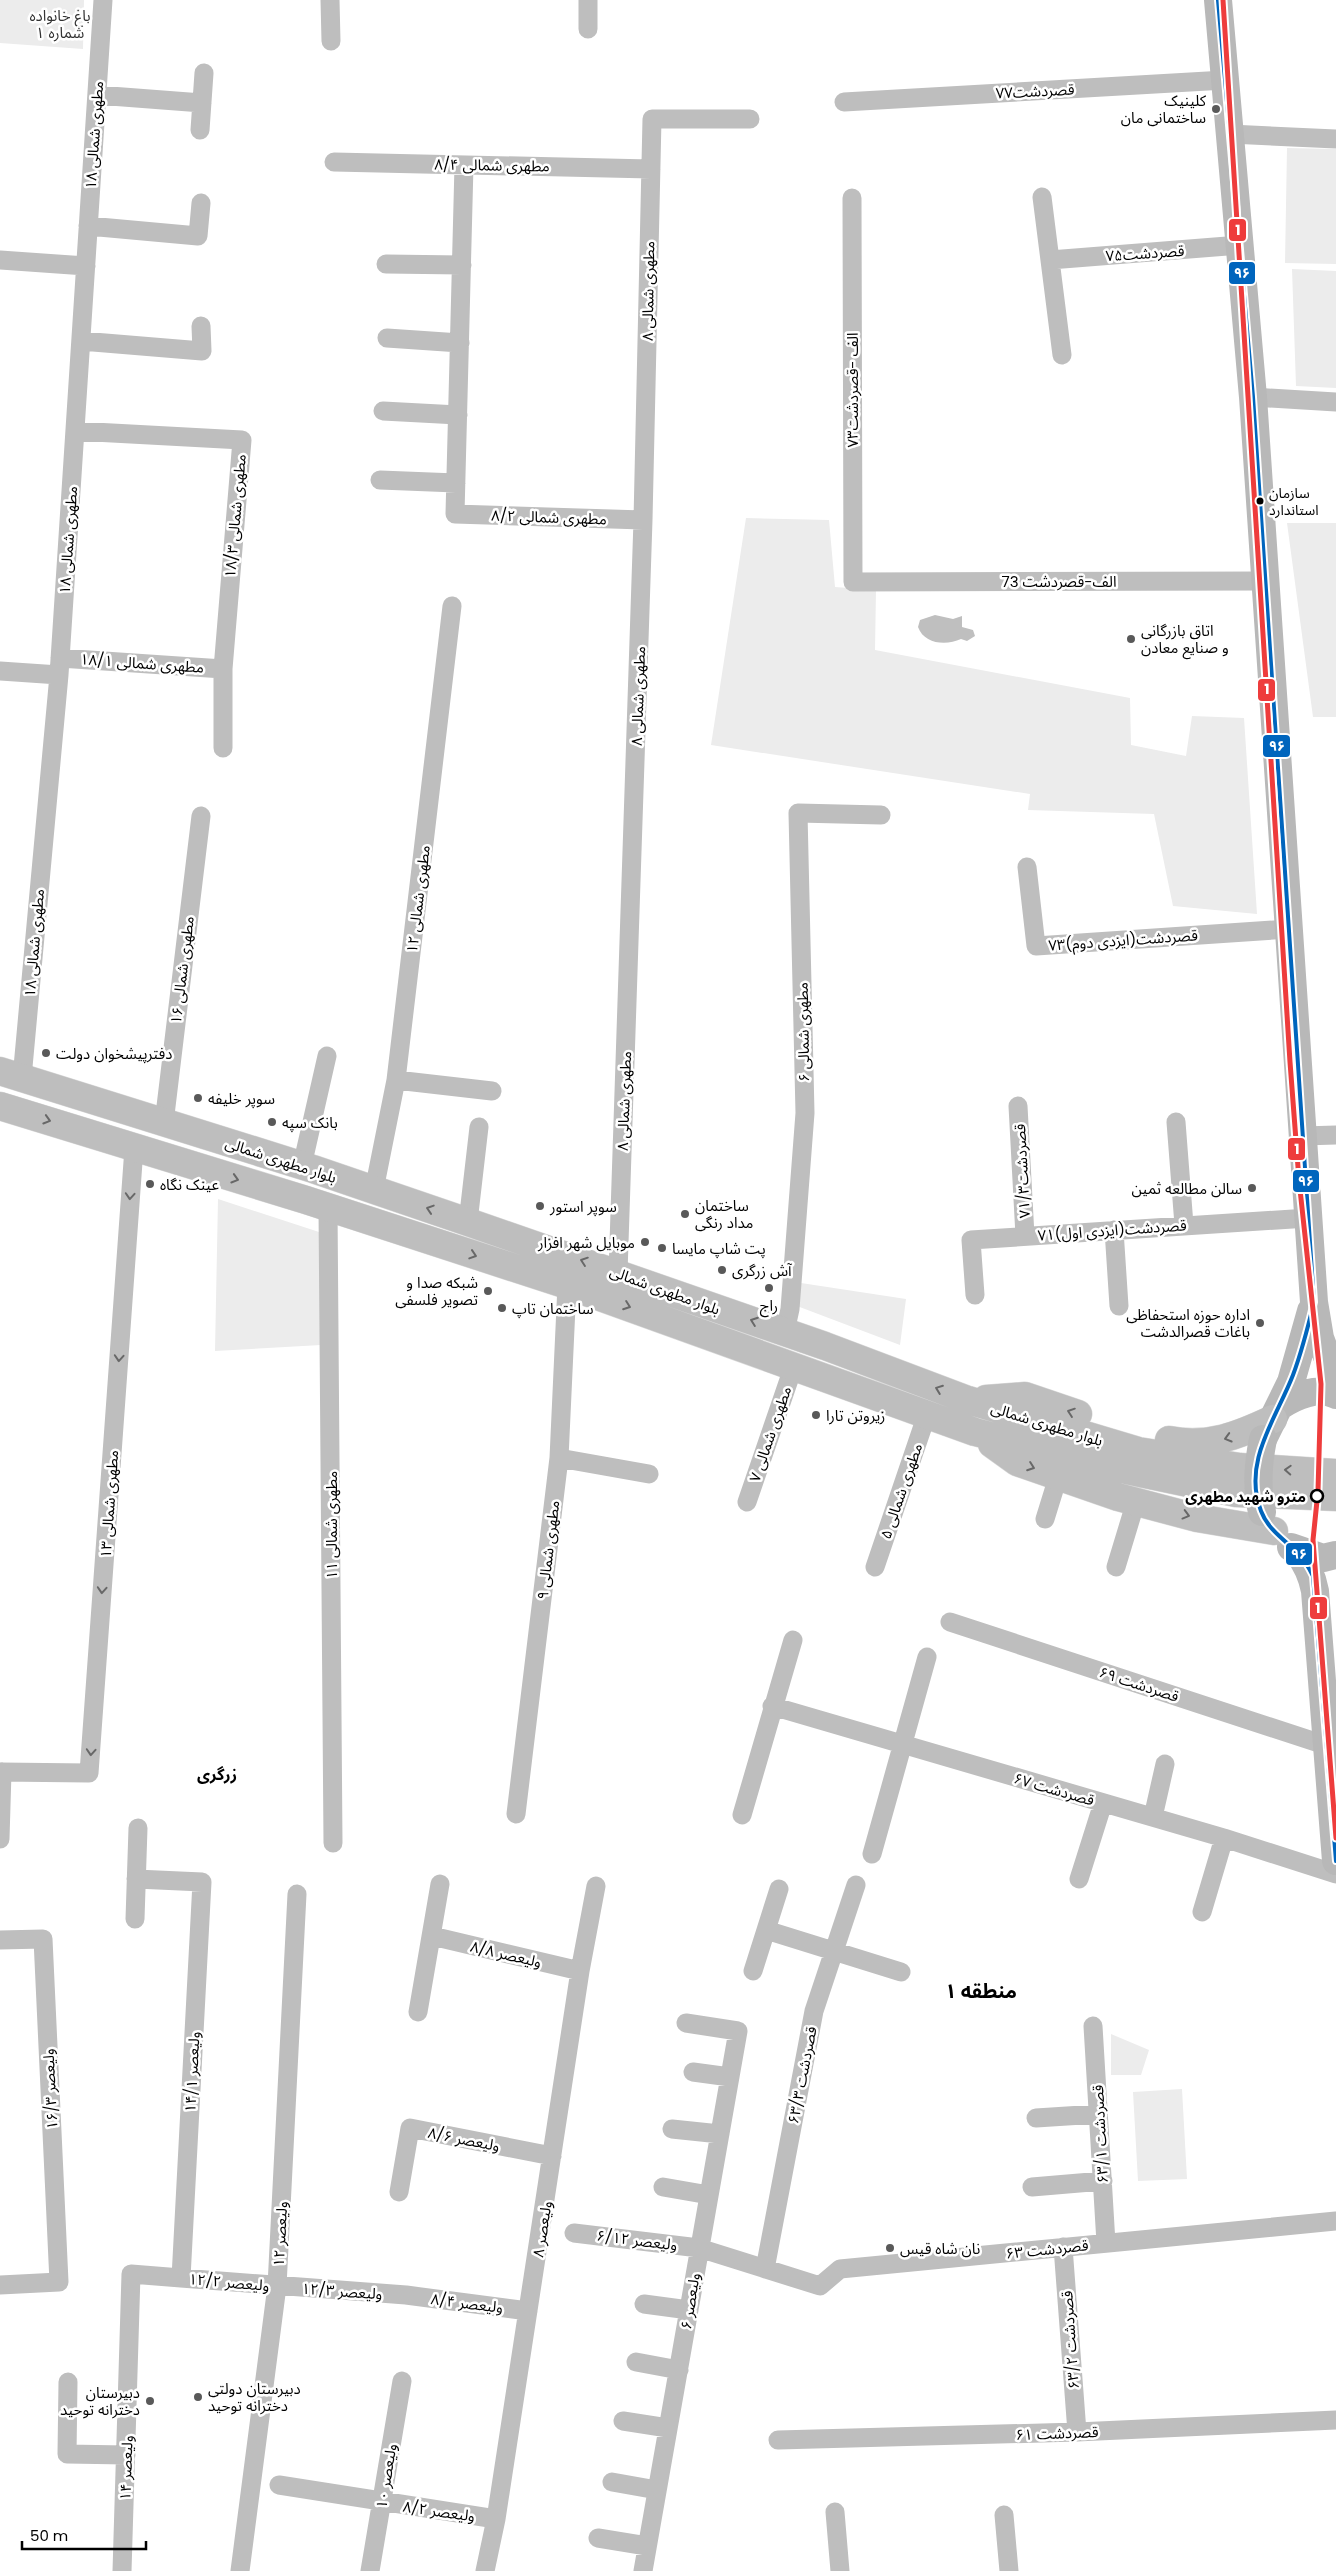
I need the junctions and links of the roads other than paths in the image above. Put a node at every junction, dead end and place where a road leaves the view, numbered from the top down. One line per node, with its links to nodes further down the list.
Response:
1 (103, 0): 9 (street, ۱۸ مطهری شمالی)
2 (330, 0): 6 (street)
3 (588, 0): 5 (street)
4 (1218, 0): 8 (main road)
5 (588, 29)
6 (331, 41)
7 (204, 74): 11 (street)
8 (1225, 80): 10 (street, قصردشت۷۷); 14 (main road)
9 (97, 94): 11 (street); 22 (street, ۱۸ مطهری شمالی)
10 (844, 102)
11 (202, 103): 13 (street)
12 (750, 120): 18 (street, ۸ مطهری شمالی)
13 (200, 130)
14 (1230, 134): 15 (street); 23 (main road)
15 (1336, 139)
16 (334, 162): 17 (street, ۸/۴ مطهری شمالی)
17 (464, 165): 18 (street, ۸/۴ مطهری شمالی); 27 (street)
18 (651, 169): 41 (street, ۸ مطهری شمالی)
19 (1042, 197): 25 (street)
20 (852, 198): 43 (street, الف -قصردشت۷۳)
21 (201, 203): 22 (street)
22 (88, 226): 28 (street, ۱۸ مطهری شمالی)
23 (1240, 245): 25 (street, قصردشت۷۵); 34 (main road)
24 (0, 260): 28 (street)
25 (1050, 260): 33 (street)
26 (386, 264): 27 (street)
27 (462, 265): 32 (street)
28 (86, 266): 31 (street, ۱۸ مطهری شمالی)
29 (201, 326): 31 (street)
30 (387, 338): 32 (street)
31 (80, 341): 38 (street, ۱۸ مطهری شمالی)
32 (460, 343): 37 (street)
33 (1062, 355)
34 (1253, 397): 35 (street); 42 (main road)
35 (1336, 402)
36 (383, 411): 37 (street)
37 (458, 415): 40 (street)
38 (75, 431): 45 (street, ۱۸ مطهری شمالی); 46 (street, ۱۸/۳ مطهری شمالی)
39 (380, 480): 40 (street)
40 (456, 483): 41 (street, ۸/۲ مطهری شمالی)
41 (643, 520): 73 (street, ۸ مطهری شمالی)
42 (1266, 581): 43 (street, 73 الف-قصردشت); 52 (main road)
43 (853, 582)
44 (452, 606): 55 (street, ۱۲ مطهری شمالی)
45 (59, 666): 46 (street, ۱۸/۱ مطهری شمالی); 47 (street, ۱۸/۱ مطهری شمالی); 54 (street, ۱۸ مطهری شمالی)
46 (223, 669): 48 (street)
47 (0, 671)
48 (223, 748)
49 (881, 815): 78 (street, ۶ مطهری شمالی)
50 (202, 816): 60 (street, ۱۶ مطهری شمالی)
51 (1027, 868): 52 (street, ۷۳قصردشت(ایزدی دوم))
52 (1289, 929): 63 (main road)
53 (327, 1056): 65 (street)
54 (11, 1075): 60 (main road, بلوار مطهرى شمالى)
55 (396, 1080): 56 (street); 66 (street, ۱۲ مطهری شمالی)
56 (492, 1091)
57 (0, 1106): 64 (main road, بلوار مطهرى شمالى, one-way to 64)
58 (1018, 1106): 72 (street, قصردشت۷۱/۳)
59 (1176, 1122): 70 (street)
60 (164, 1123): 65 (main road, بلوار مطهرى شمالى)
61 (479, 1126): 69 (street)
62 (1336, 1135): 63 (street)
63 (1303, 1136): 68 (main road)
64 (134, 1148): 67 (main road, بلوار مطهرى شمالى, one-way to 67); 106 (street, ۱۳ مطهری شمالی, one-way to 106)
65 (302, 1166): 66 (main road, بلوار مطهرى شمالى)
66 (374, 1190): 69 (main road, بلوار مطهرى شمالى, one-way to 66)
67 (328, 1208): 74 (main road, بلوار مطهرى شمالى, one-way to 74); 114 (street, ۱۱ مطهری شمالی)
68 (1308, 1218): 70 (street, ۷۱قصردشت(ایزدی اول)); 76 (main road)
69 (468, 1222): 73 (main road, بلوار مطهرى شمالى, one-way to 69)
70 (1184, 1225): 71 (street, ۷۱قصردشت(ایزدی اول))
71 (1114, 1230): 72 (street, ۷۱قصردشت(ایزدی اول)); 77 (street)
72 (1025, 1236): 75 (street, ۷۱قصردشت(ایزدی اول))
73 (618, 1273): 78 (main road, بلوار مطهرى شمالى, one-way to 73)
74 (567, 1284): 79 (main road, بلوار مطهرى شمالى, one-way to 79); 86 (street, ۹ مطهری شمالی)
75 (976, 1295)
76 (1314, 1302): 80 (main road); 84 (main road)
77 (1119, 1306)
78 (785, 1332): 82 (main road, بلوار مطهرى شمالى, one-way to 78)
79 (793, 1368): 83 (main road, بلوار مطهرى شمالى); 92 (street, ۷ مطهری شمالی)
80 (1336, 1380)
81 (1336, 1396): 84 (main road)
82 (968, 1400): 84 (main road, one-way to 82); 87 (main road, بلوار مطهرى شمالى, one-way to 82)
83 (927, 1414): 85 (main road, بلوار مطهرى شمالى); 98 (street, ۵ مطهری شمالی)
84 (1272, 1421): 94 (main road, bridge)
85 (975, 1432): 89 (main road, one-way to 89); 90 (main road, بلوار مطهرى شمالى)
86 (559, 1458): 88 (street); 108 (street, ۹ مطهری شمالی)
87 (1336, 1473)
88 (649, 1474)
89 (1058, 1477): 91 (main road); 93 (street)
90 (1336, 1497)
91 (1136, 1501): 94 (main road, one-way to 94); 97 (street)
92 (747, 1502)
93 (1046, 1519)
94 (1268, 1521): 95 (main road)
95 (1297, 1551): 96 (main road); 104 (main road)
96 (1336, 1554)
97 (1116, 1567)
98 (875, 1568)
99 (950, 1622): 104 (street, ۶۹ قصردشت)
100 (793, 1640): 102 (street)
101 (927, 1657): 103 (street)
102 (772, 1706): 103 (street, ۶۷ قصردشت); 109 (street)
103 (902, 1744): 107 (street, ۶۷ قصردشت); 115 (street)
104 (1328, 1746): 116 (main road)
105 (1164, 1764): 110 (street)
106 (1, 1772): 113 (street)
107 (1103, 1803): 110 (street, ۶۷ قصردشت); 119 (street)
108 (516, 1814)
109 (742, 1815)
110 (1153, 1817): 112 (street, ۶۷ قصردشت)
111 (138, 1828): 118 (street)
112 (1224, 1838): 117 (street, ۶۷ قصردشت); 125 (street)
113 (0, 1839)
114 (333, 1843)
115 (872, 1854)
116 (1336, 1861)
117 (1336, 1874)
118 (136, 1879): 126 (street); 155 (street, ۱۴/۱ ولیعصر)
119 (1080, 1879)
120 (440, 1884): 128 (street)
121 (856, 1885): 130 (street, ۶۳/۳ قصردشت)
122 (596, 1886): 131 (street, ۸ ولیعصر)
123 (779, 1889): 127 (street)
124 (297, 1894): 157 (street, ۱۲ ولیعصر)
125 (1202, 1912)
126 (135, 1919)
127 (766, 1930): 130 (street); 132 (street)
128 (432, 1936): 131 (street, ۸/۸ ولیعصر); 134 (street)
129 (0, 1940): 156 (street, ۱۶/۳ ولیعصر)
130 (834, 1951): 133 (street); 154 (street, ۶۳/۳ قصردشت)
131 (580, 1971): 143 (street, ۸ ولیعصر)
132 (753, 1971)
133 (901, 1972)
134 (418, 2012)
135 (686, 2023): 138 (street, ۶ ولیعصر)
136 (1093, 2026): 139 (street, ۶۳/۱ قصردشت)
137 (693, 2072): 138 (street)
138 (730, 2077): 142 (street, ۶ ولیعصر)
139 (1098, 2114): 140 (street); 144 (street, ۶۳/۱ قصردشت)
140 (1036, 2118)
141 (672, 2130): 142 (street)
142 (720, 2134): 148 (street, ۶ ولیعصر)
143 (552, 2156): 147 (street, ۸/۶ ولیعصر); 161 (street, ۸ ولیعصر)
144 (1103, 2181): 146 (street); 151 (street, ۶۳/۱ قصردشت)
145 (663, 2187): 148 (street)
146 (1032, 2187)
147 (398, 2192)
148 (709, 2195): 153 (street, ۶ ولیعصر)
149 (1336, 2221): 151 (street, ۶۳ قصردشت)
150 (574, 2233): 153 (street, ۶/۱۲ ولیعصر)
151 (1106, 2242): 152 (street, ۶۳ قصردشت)
152 (1063, 2247): 154 (street, ۶۳ قصردشت); 169 (street, ۶۳/۲ قصردشت)
153 (699, 2248): 154 (street, ۶/۱۲ ولیعصر); 160 (street, ۶ ولیعصر)
154 (765, 2269)
155 (181, 2278): 157 (street, ۱۲/۲ ولیعصر); 171 (street, ۱۴ ولیعصر)
156 (0, 2285)
157 (278, 2286): 158 (street, ۱۲/۳ ولیعصر); 182 (street, ۱۲ ولیعصر)
158 (406, 2295): 161 (street, ۸/۴ ولیعصر)
159 (644, 2304): 160 (street)
160 (688, 2310): 163 (street, ۶ ولیعصر)
161 (528, 2311): 178 (street, ۸ ولیعصر)
162 (636, 2362): 163 (street)
163 (679, 2370): 168 (street, ۶ ولیعصر)
164 (402, 2381): 175 (street, ۱۰ ولیعصر)
165 (68, 2382): 171 (street)
166 (1336, 2420): 169 (street, ۶۱ قصردشت)
167 (623, 2421): 168 (street)
168 (668, 2428): 174 (street, ۶ ولیعصر)
169 (1077, 2432): 170 (street, ۶۱ قصردشت)
170 (778, 2440)
171 (126, 2455): 181 (street, ۱۴ ولیعصر)
172 (612, 2482): 174 (street)
173 (279, 2485): 175 (street, ۸/۲ ولیعصر)
174 (657, 2490): 180 (street, ۶ ولیعصر)
175 (382, 2503): 178 (street, ۸/۲ ولیعصر); 183 (street, ۱۰ ولیعصر)
176 (835, 2512): 186 (street)
177 (1004, 2515): 187 (street)
178 (496, 2520): 184 (street, ۸ ولیعصر)
179 (598, 2538): 180 (street)
180 (647, 2546): 185 (street, ۶ ولیعصر)
181 (122, 2571)
182 (240, 2571)
183 (370, 2571)
184 (485, 2571)
185 (643, 2571)
186 (840, 2571)
187 (1009, 2571)

